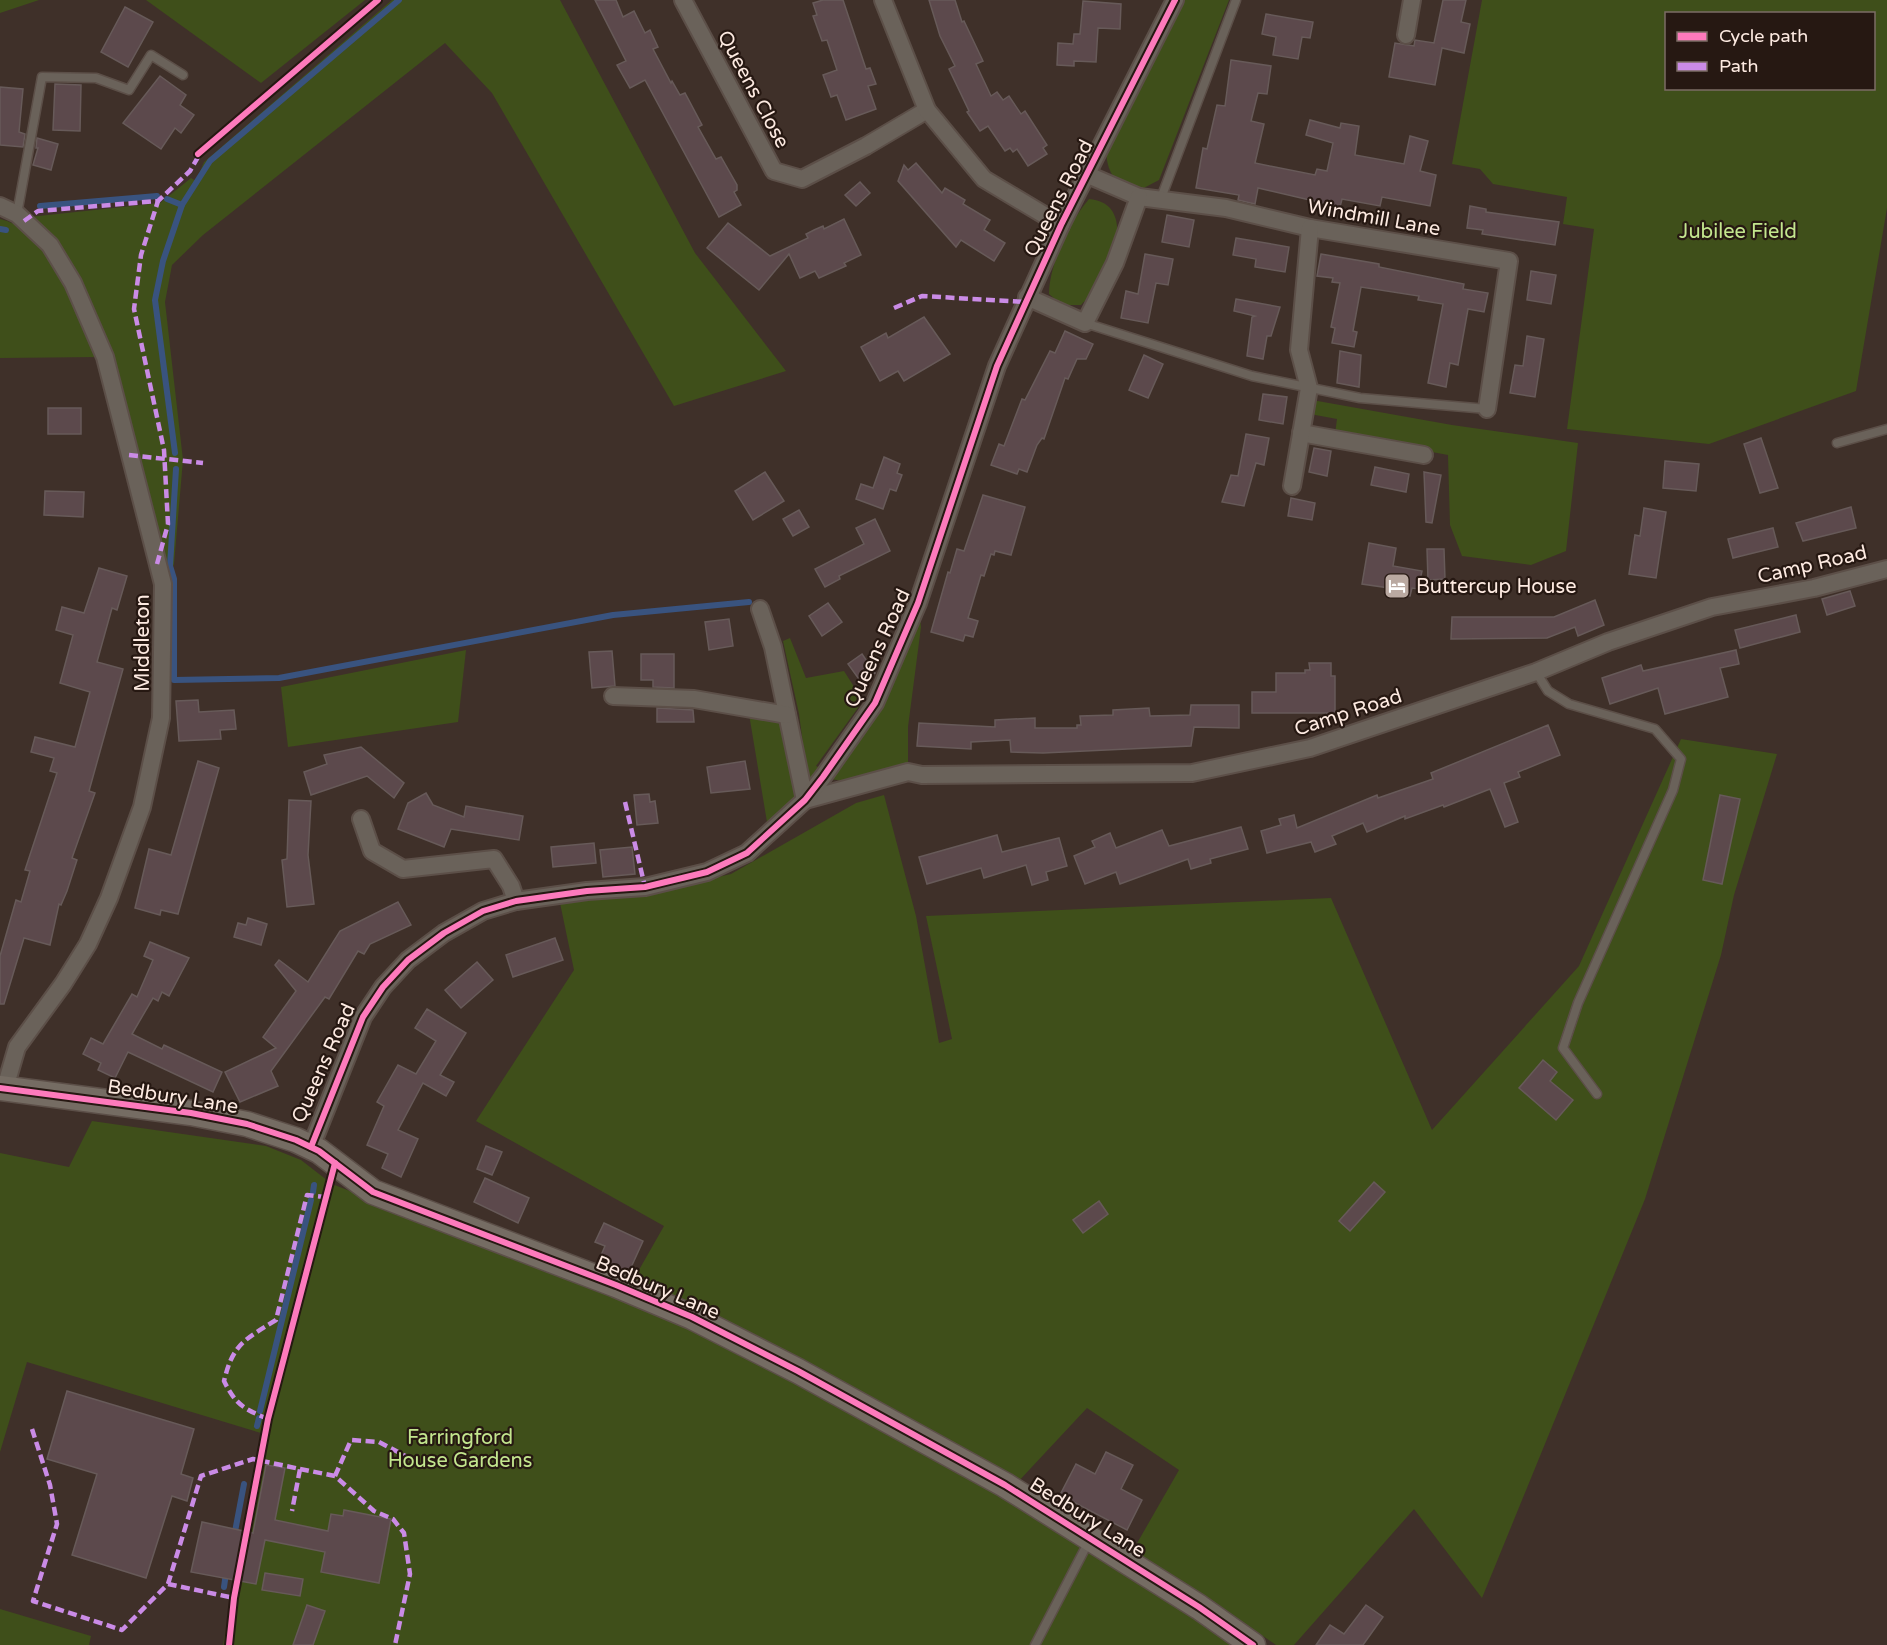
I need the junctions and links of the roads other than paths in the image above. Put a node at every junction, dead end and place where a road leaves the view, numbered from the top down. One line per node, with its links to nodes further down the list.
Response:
1 (683, 0): 8 (street, Queens Close)
2 (883, 0): 8 (street)
3 (1175, 0): 9 (street, Queens Road)
4 (1236, 0): 11 (lane)
5 (1412, 0): 6 (street)
6 (1406, 35)
7 (183, 75): 13 (lane)
8 (927, 110): 14 (street)
9 (1088, 175): 10 (street, Windmill Lane); 14 (street, Queens Road)
10 (1139, 197): 11 (street, Windmill Lane); 17 (street)
11 (1161, 198): 15 (street, Windmill Lane)
12 (0, 206): 13 (street, Middleton)
13 (17, 214): 33 (street, Middleton)
14 (1061, 225): 16 (street, Queens Road)
15 (1310, 228): 18 (street); 19 (street, Windmill Lane)
16 (1027, 297): 17 (street); 30 (street, Queens Road)
17 (1085, 323): 18 (lane)
18 (1309, 388): 19 (lane); 21 (street)
19 (1487, 409)
20 (1887, 429): 22 (lane)
21 (1301, 433): 23 (street); 24 (street)
22 (1837, 443)
23 (1424, 455)
24 (1292, 486)
25 (1887, 569): 27 (street, Camp Road)
26 (760, 609): 29 (street)
27 (1536, 672): 30 (street, Camp Road); 34 (lane)
28 (613, 696): 29 (street)
29 (787, 715): 30 (street)
30 (805, 800): 32 (street, Queens Road)
31 (361, 819): 32 (street)
32 (516, 901): 35 (street, Queens Road)
33 (3, 1088): 35 (street, Bedbury Lane)
34 (1597, 1094)
35 (310, 1147): 36 (street, Bedbury Lane)
36 (1091, 1538): 37 (lane); 38 (street, Bedbury Lane)
37 (1035, 1645)
38 (1253, 1645)

